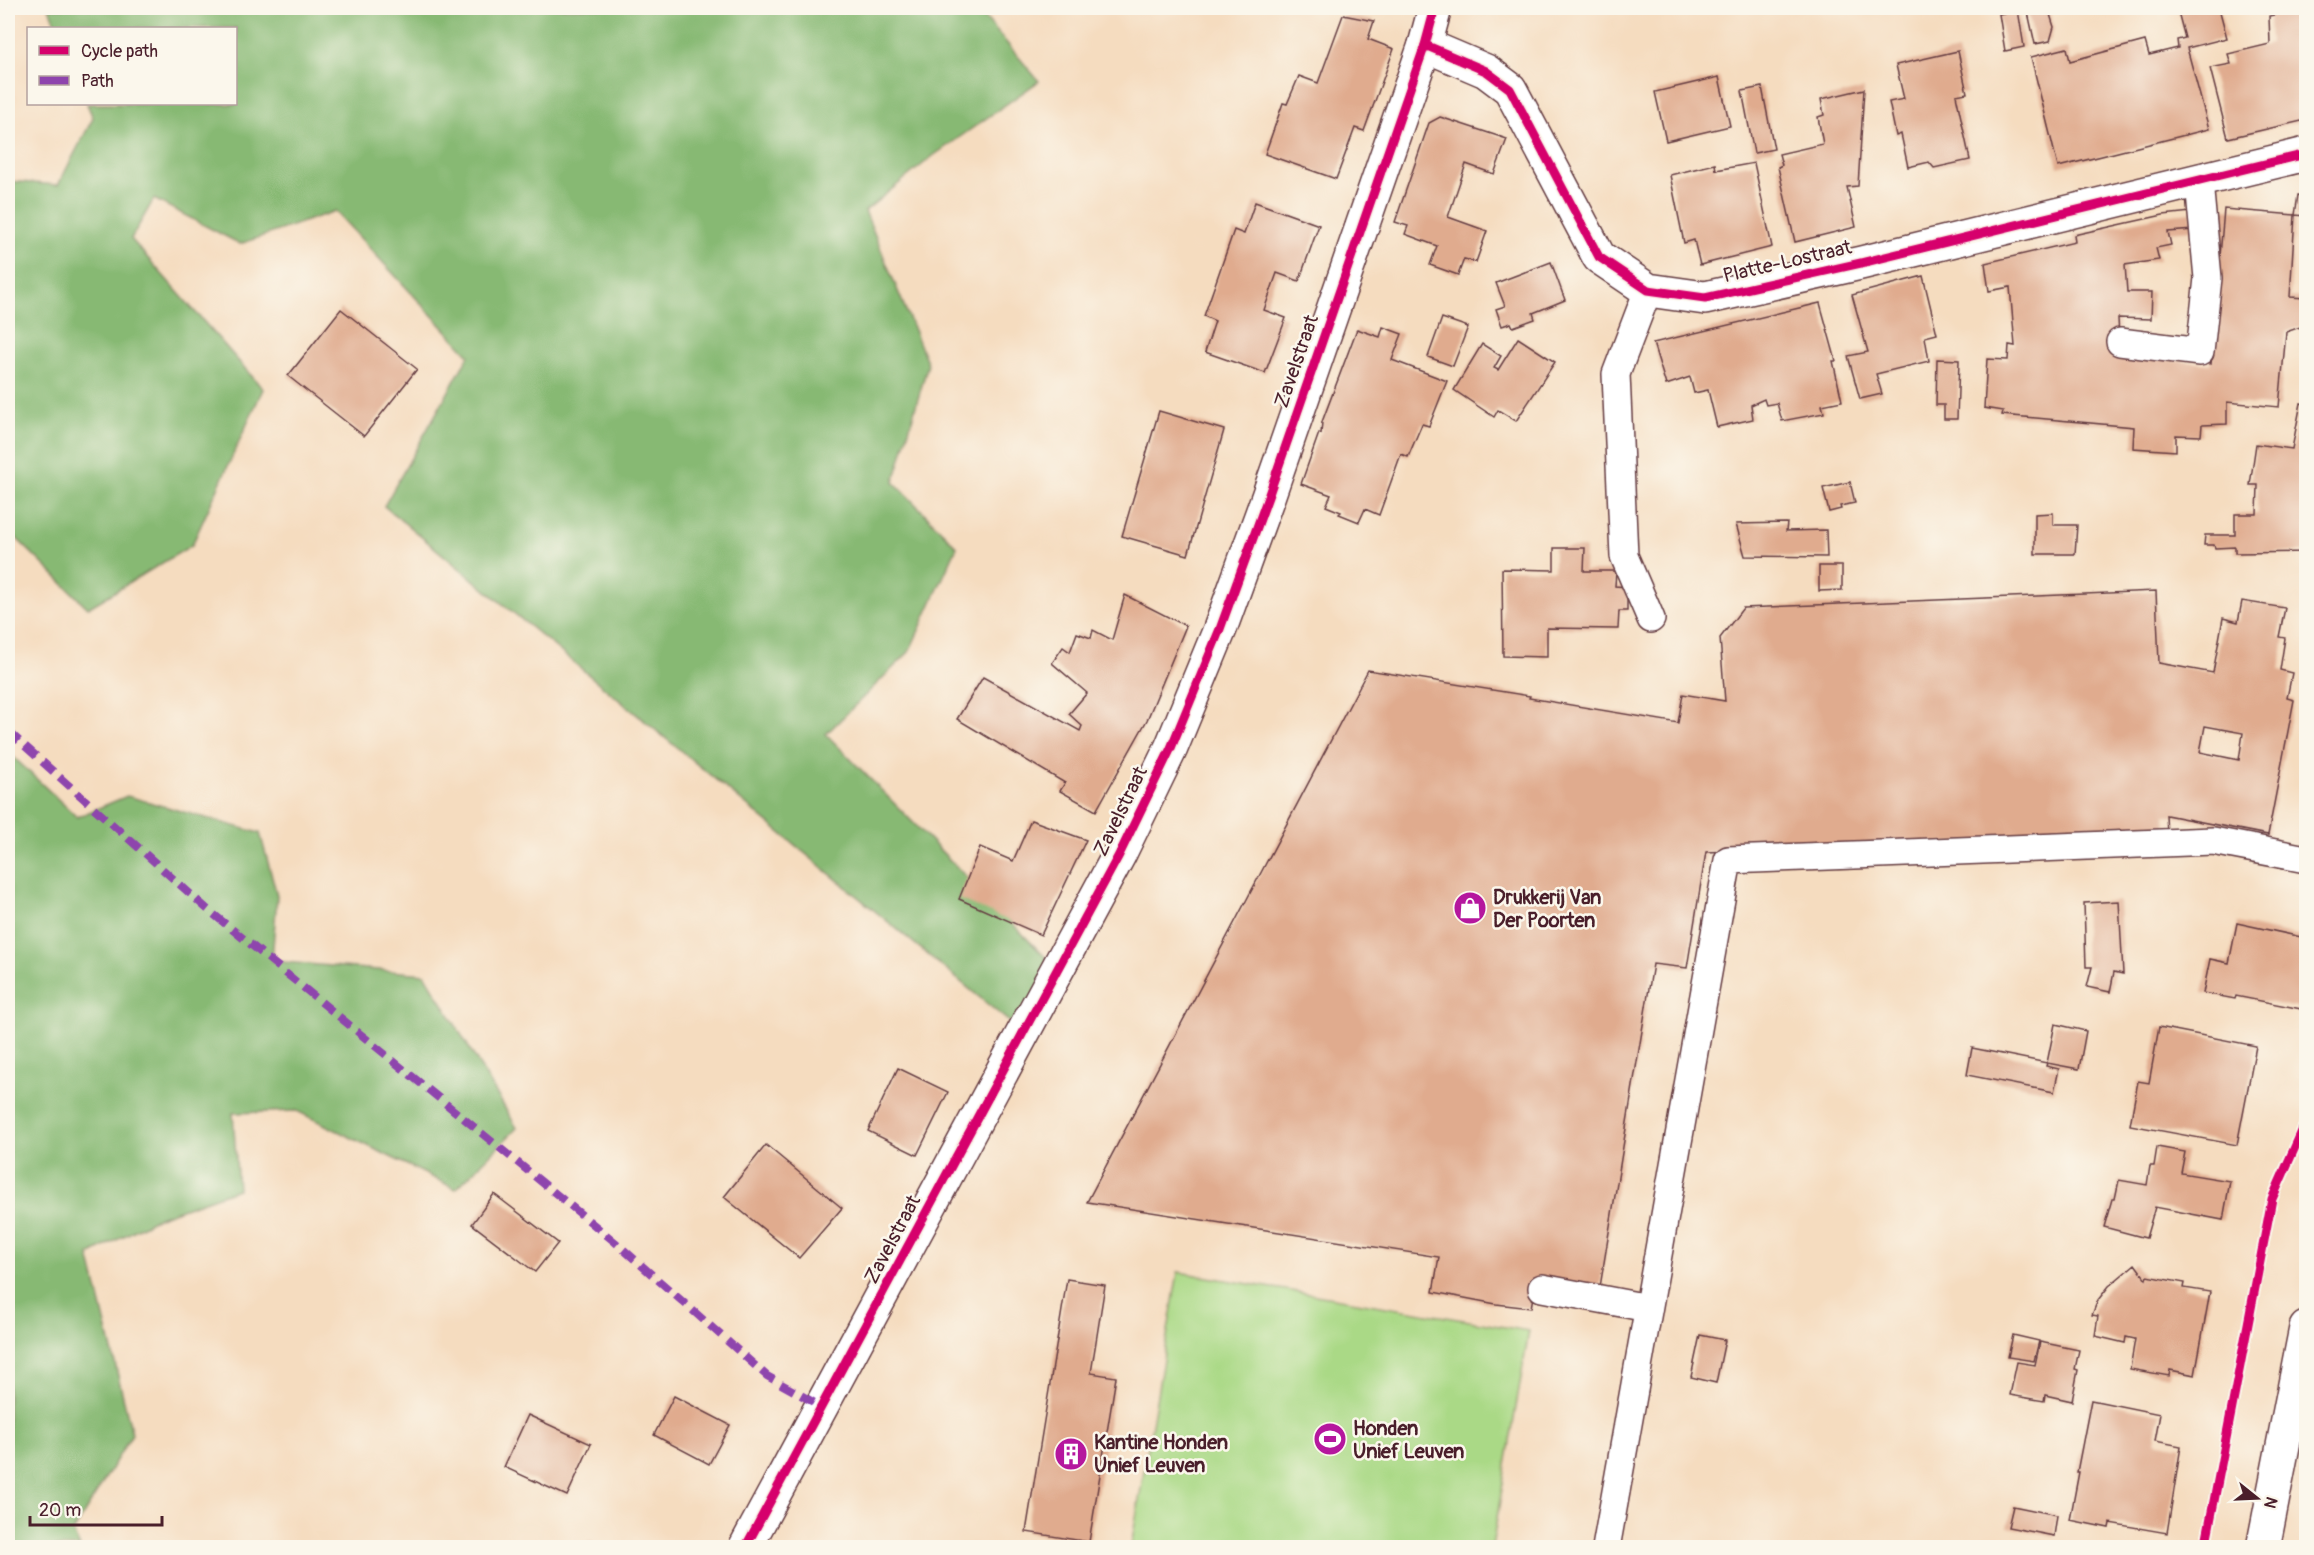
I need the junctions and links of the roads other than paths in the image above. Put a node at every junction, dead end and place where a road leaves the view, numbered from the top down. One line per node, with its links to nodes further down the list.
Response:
1 (1435, 8): 2 (street)
2 (1425, 45): 5 (street, Platte-Lostraat); 12 (street, Zavelstraat)
3 (2307, 154): 4 (street, Platte-Lostraat)
4 (2199, 182): 5 (street, Platte-Lostraat); 6 (lane)
5 (1648, 290): 7 (lane)
6 (2120, 342)
7 (1651, 619)
8 (2307, 860): 10 (lane)
9 (1542, 1287): 10 (lane)
10 (1648, 1308): 13 (lane)
11 (2307, 1328): 14 (street)
12 (746, 1548)
13 (1606, 1548)
14 (2263, 1548)

